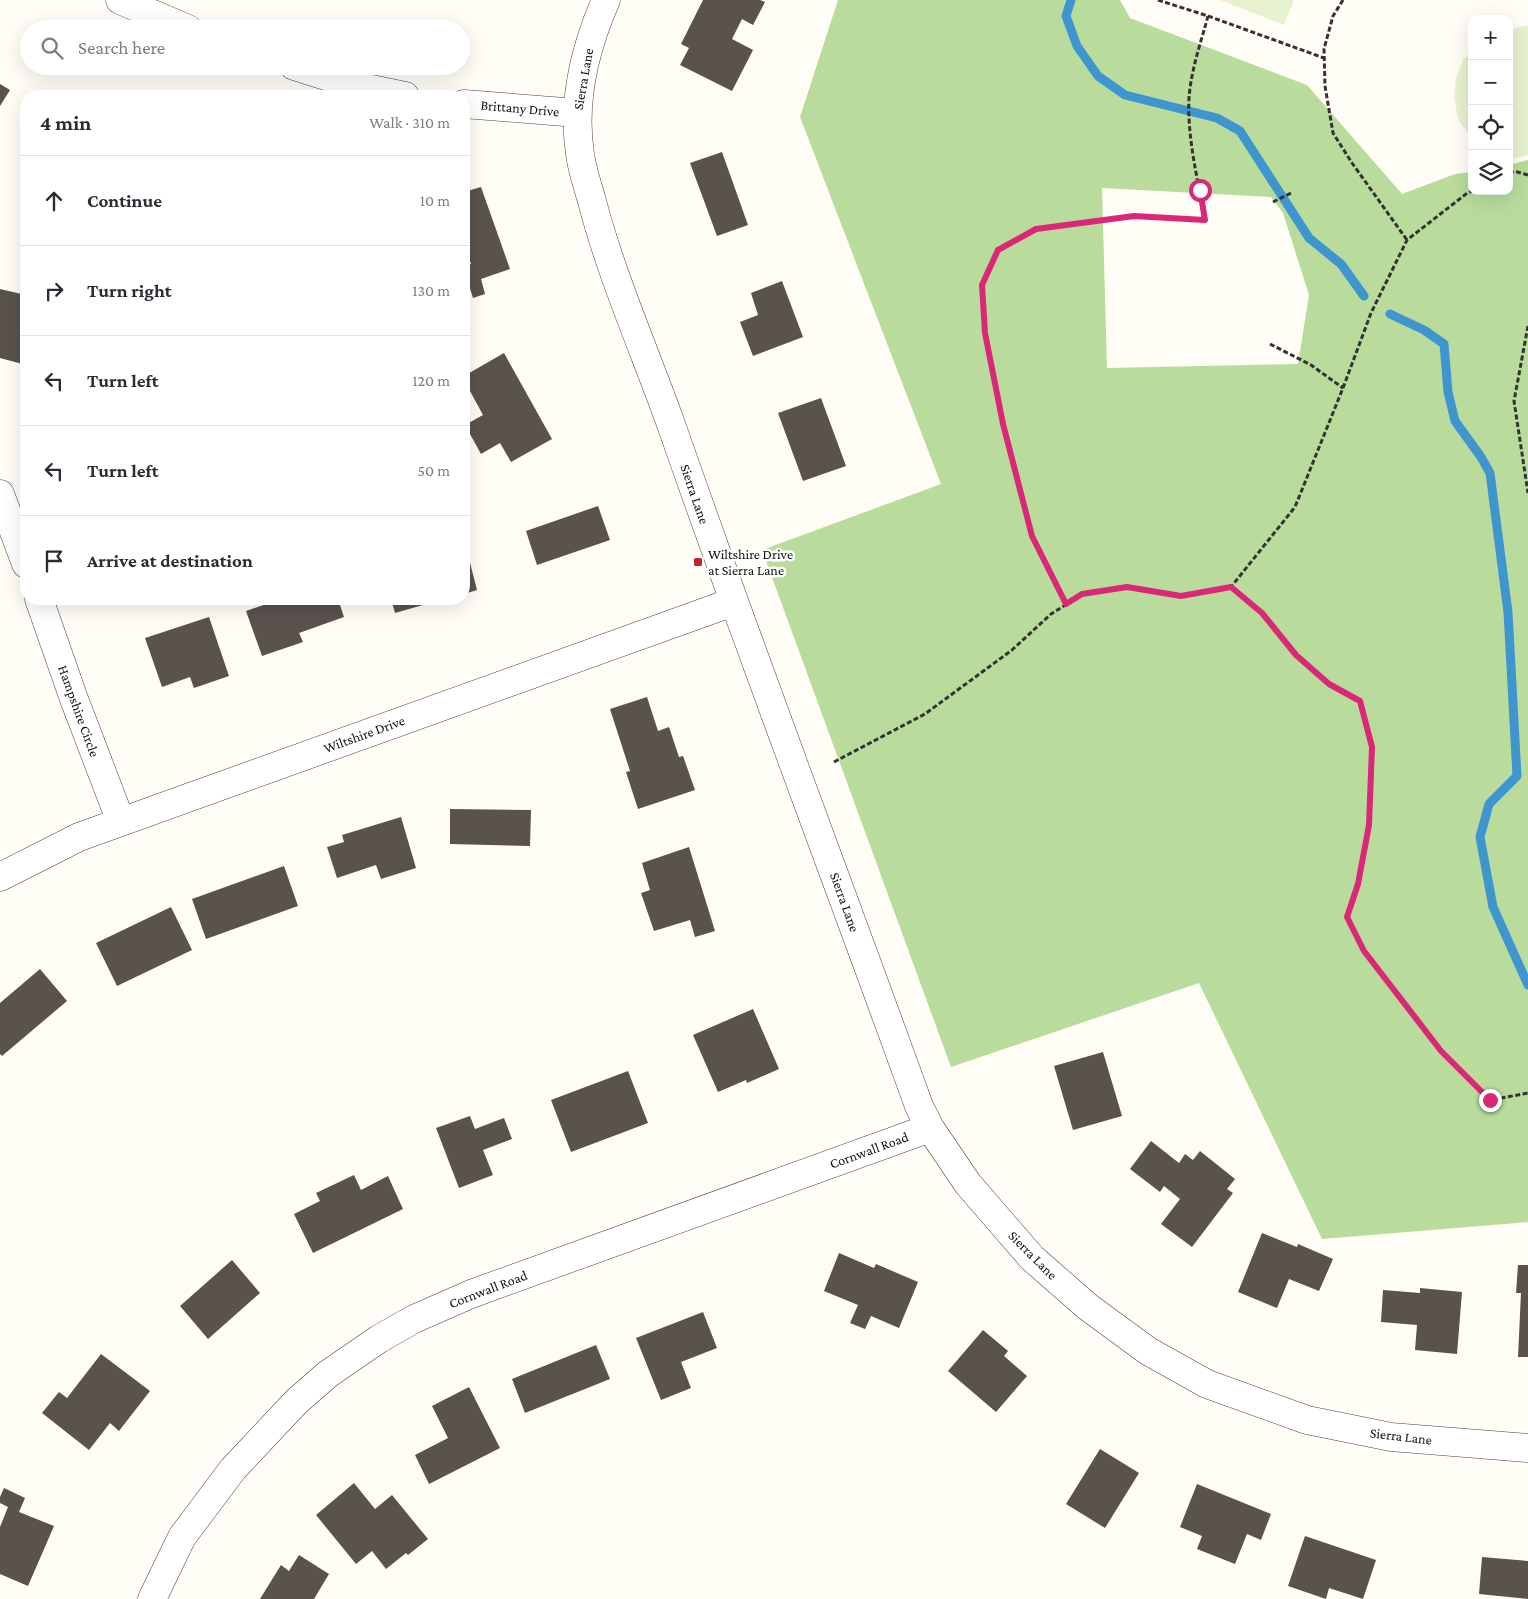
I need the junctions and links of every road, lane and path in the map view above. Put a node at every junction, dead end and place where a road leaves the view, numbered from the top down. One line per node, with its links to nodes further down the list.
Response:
1 (120, 0): 6 (street)
2 (606, 0): 11 (street, Sierra Lane)
3 (1158, 0): 5 (path)
4 (1343, 0): 7 (path)
5 (1208, 16): 7 (path); 26 (path)
6 (167, 20)
7 (1324, 58): 17 (path)
8 (322, 75): 9 (street)
9 (376, 90)
10 (470, 104): 11 (street, Brittany Drive)
11 (577, 113): 25 (street, Sierra Lane)
12 (1513, 171): 13 (path)
13 (1528, 175)
14 (1291, 193): 16 (path)
15 (1468, 193): 17 (path)
16 (1273, 202)
17 (1407, 240): 20 (path)
18 (1528, 326): 21 (path)
19 (1270, 344): 20 (path)
20 (1343, 388): 24 (path)
21 (1528, 493)
22 (0, 494): 23 (street)
23 (20, 548)
24 (1231, 587): 26 (path); 31 (path)
25 (733, 602): 29 (street, Wiltshire Drive); 32 (street, Sierra Lane)
26 (1066, 604): 28 (path)
27 (40, 605): 29 (street, Hampshire Circle)
28 (834, 762)
29 (121, 822): 30 (street, Wiltshire Drive)
30 (0, 877)
31 (1528, 1093)
32 (930, 1128): 33 (street, Sierra Lane); 34 (street, Cornwall Road)
33 (1528, 1448)
34 (152, 1599)

